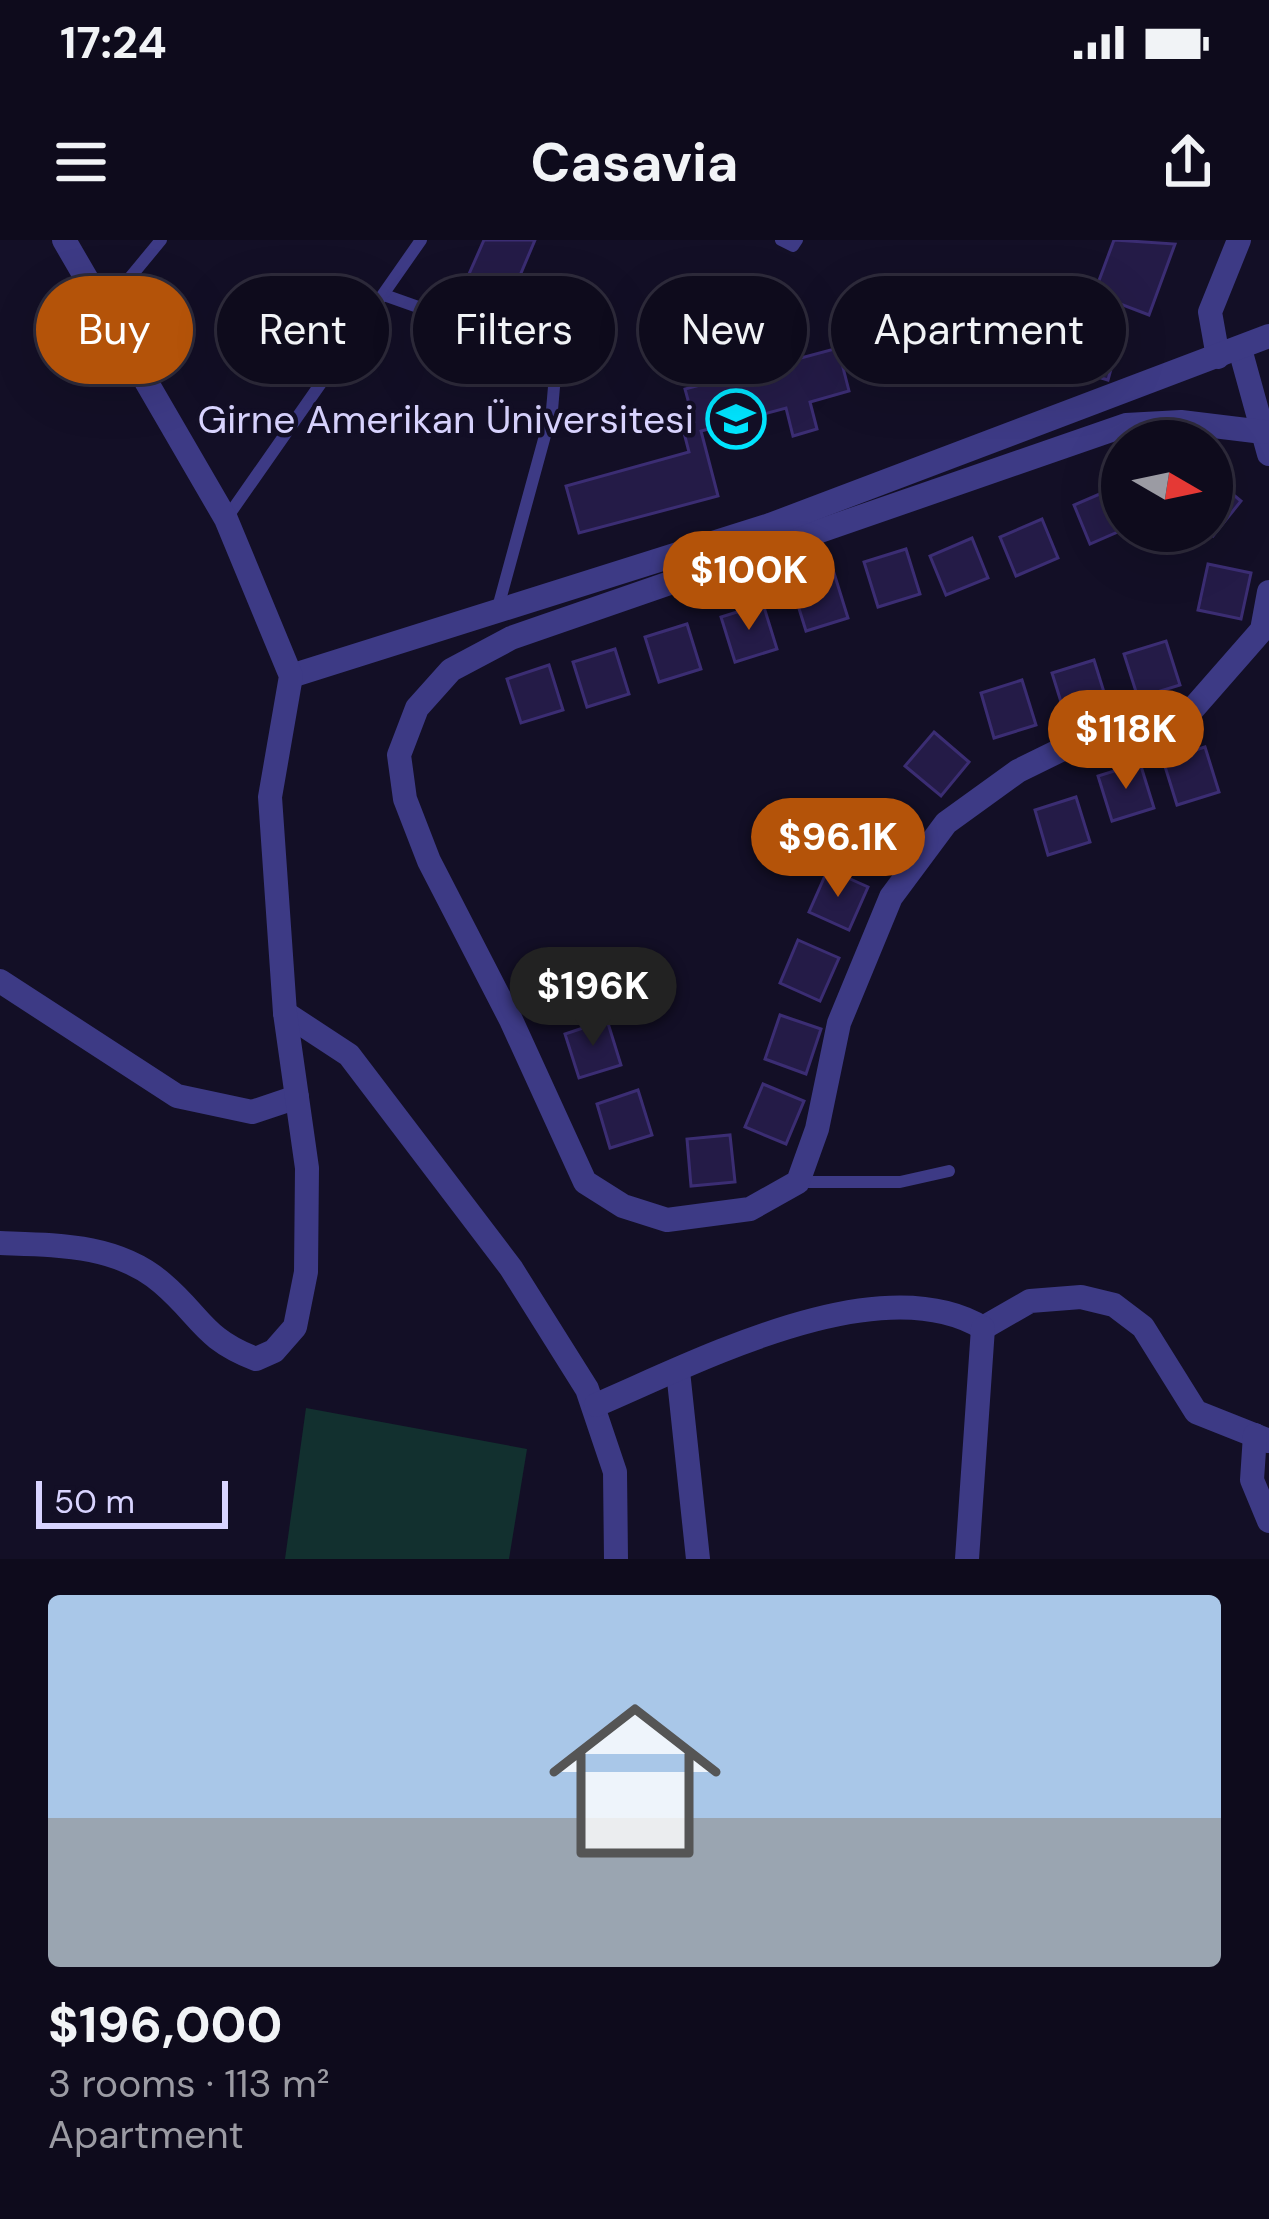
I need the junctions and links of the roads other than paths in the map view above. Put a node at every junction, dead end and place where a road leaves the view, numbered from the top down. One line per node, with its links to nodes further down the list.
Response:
1 (64, 240): 7 (street)
2 (160, 240): 8 (lane)
3 (421, 240): 9 (lane)
4 (781, 240): 5 (lane)
5 (797, 240)
6 (1239, 240): 12 (street)
7 (85, 276)
8 (131, 276)
9 (389, 293)
10 (389, 297): 18 (lane)
11 (1269, 336): 12 (street)
12 (1229, 353): 15 (street); 18 (street)
13 (148, 384): 16 (street)
14 (323, 384): 16 (lane)
15 (1266, 443): 24 (street)
16 (226, 519): 19 (street)
17 (1269, 592): 24 (street)
18 (497, 611): 19 (street)
19 (291, 676): 21 (street)
20 (0, 981): 22 (street)
21 (285, 1013): 22 (street); 28 (street)
22 (297, 1097): 25 (street)
23 (949, 1171): 24 (lane)
24 (797, 1182)
25 (0, 1243)
26 (983, 1328): 27 (street); 29 (street); 33 (street)
27 (677, 1371): 28 (street); 32 (street)
28 (596, 1405): 31 (street)
29 (1262, 1438): 30 (street)
30 (1269, 1521)
31 (616, 1559)
32 (698, 1559)
33 (967, 1559)

